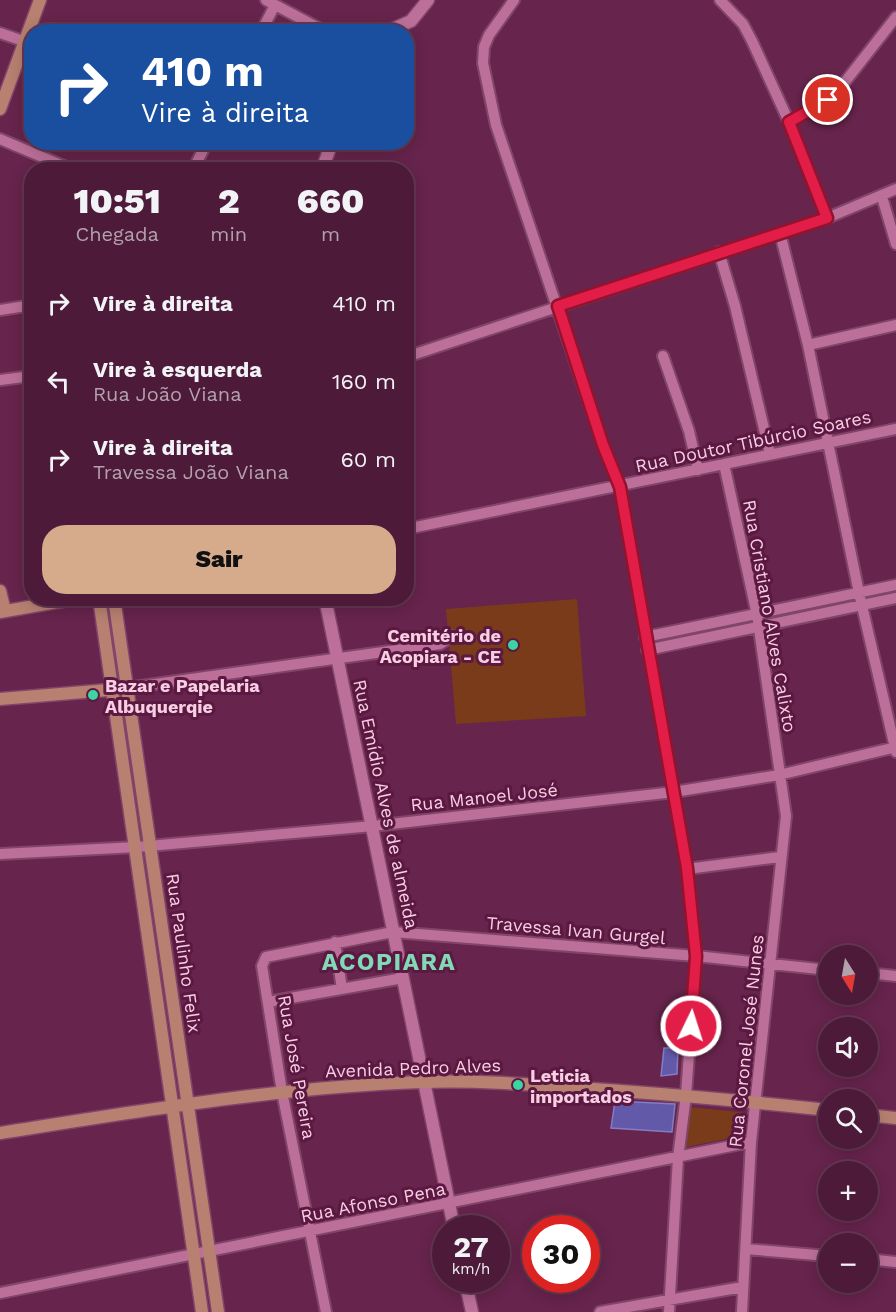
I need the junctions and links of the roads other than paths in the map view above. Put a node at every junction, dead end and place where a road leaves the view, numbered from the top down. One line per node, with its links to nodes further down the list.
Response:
1 (40, 0): 7 (main road)
2 (428, 0): 10 (street)
3 (514, 0): 27 (street)
4 (720, 0): 15 (street)
5 (271, 3): 8 (street); 9 (street)
6 (896, 17): 15 (street)
7 (34, 24)
8 (264, 24)
9 (311, 24)
10 (404, 24)
11 (0, 33): 12 (street)
12 (24, 41)
13 (24, 54): 14 (main road)
14 (0, 109)
15 (789, 122): 22 (street)
16 (0, 139): 17 (street)
17 (24, 149)
18 (26, 150): 19 (street)
19 (54, 162)
20 (896, 189): 21 (street)
21 (882, 197): 22 (street); 24 (street)
22 (827, 218): 23 (street)
23 (780, 233): 25 (street); 30 (street)
24 (896, 244)
25 (719, 252): 27 (street); 37 (street)
26 (24, 306): 28 (street)
27 (558, 306): 31 (street); 40 (street)
28 (0, 310)
29 (896, 325): 30 (street)
30 (808, 345): 36 (street)
31 (414, 354)
32 (663, 356): 39 (street)
33 (24, 377): 34 (street)
34 (0, 380)
35 (896, 429): 36 (street, Rua Doutor Tibúrcio Soares)
36 (829, 442): 37 (street, Rua Doutor Tibúrcio Soares); 44 (street)
37 (770, 454): 38 (street, Rua Doutor Tibúrcio Soares)
38 (724, 464): 39 (street, Rua Doutor Tibúrcio Soares); 52 (street, Rua Cristiano Alves Calixto)
39 (698, 470): 40 (street, Rua Doutor Tibúrcio Soares)
40 (620, 487): 41 (street, Rua Doutor Tibúrcio Soares); 55 (street)
41 (414, 527)
42 (896, 585): 44 (street)
43 (0, 591): 51 (main road)
44 (859, 593): 46 (street); 52 (street)
45 (896, 598): 46 (street)
46 (862, 605): 53 (street); 60 (street)
47 (35, 606): 51 (main road)
48 (101, 606): 58 (main road, Rua Paulinho Felix)
49 (115, 606): 58 (main road, Rua Paulinho Felix)
50 (327, 606): 57 (street, Rua Emídio Alves de almeida)
51 (2, 612)
52 (757, 615): 53 (street, Rua Cristiano Alves Calixto); 55 (street)
53 (758, 627): 56 (street); 61 (street, Rua Cristiano Alves Calixto)
54 (452, 636): 57 (street)
55 (645, 637): 56 (street)
56 (647, 650): 62 (street)
57 (337, 659): 58 (street); 63 (street, Rua Emídio Alves de almeida)
58 (121, 689): 59 (main road); 64 (main road, Rua Paulinho Felix); 65 (main road, Rua Paulinho Felix)
59 (0, 698)
60 (896, 749): 61 (street, Rua Manoel José)
61 (779, 775): 62 (street, Rua Manoel José); 67 (street, Rua Coronel José Nunes)
62 (674, 792): 63 (street, Rua Manoel José); 68 (street)
63 (374, 826): 64 (street, Rua Manoel José); 69 (street, Rua Emídio Alves de almeida)
64 (150, 845): 65 (street, Rua Manoel José); 83 (main road, Rua Paulinho Felix)
65 (137, 847): 66 (street, Rua Manoel José); 84 (main road, Rua Paulinho Felix)
66 (0, 854)
67 (780, 857): 68 (street); 72 (street, Rua Coronel José Nunes)
68 (687, 868): 71 (street)
69 (393, 932): 70 (street, Rua José Pereira); 71 (street, Travessa Ivan Gurgel); 76 (street, Rua Emídio Alves de almeida)
70 (335, 942): 77 (street); 78 (street, Rua José Pereira)
71 (696, 956): 72 (street, Travessa Ivan Gurgel); 81 (street)
72 (771, 965): 73 (street, Travessa Ivan Gurgel); 82 (street, Rua Coronel José Nunes)
73 (818, 969)
74 (878, 975): 75 (street)
75 (896, 976)
76 (403, 978): 77 (street); 79 (street, Rua Emídio Alves de almeida)
77 (342, 989): 78 (street)
78 (268, 1002): 80 (street, Rua José Pereira)
79 (424, 1082): 80 (main road, Avenida Pedro Alves); 81 (main road, Avenida Pedro Alves); 91 (street, Rua Emídio Alves de almeida)
80 (282, 1092): 83 (main road, Avenida Pedro Alves); 93 (street, Rua José Pereira)
81 (687, 1095): 82 (main road, Avenida Pedro Alves); 90 (street)
82 (755, 1102): 85 (main road, Avenida Pedro Alves); 89 (street, Rua Coronel José Nunes)
83 (187, 1103): 84 (main road, Avenida Pedro Alves); 95 (main road, Rua Paulinho Felix)
84 (173, 1105): 88 (main road, Avenida Pedro Alves); 96 (main road, Rua Paulinho Felix)
85 (818, 1109)
86 (878, 1116): 87 (main road)
87 (896, 1118)
88 (0, 1132)
89 (751, 1142): 90 (street, Rua Afonso Pena); 94 (street, Rua Coronel José Nunes)
90 (678, 1158): 91 (street, Rua Afonso Pena); 103 (street)
91 (449, 1204): 92 (street, Rua Emídio Alves de almeida); 93 (street, Rua Afonso Pena)
92 (451, 1215)
93 (311, 1229): 95 (street, Rua Afonso Pena); 106 (street, Rua José Pereira)
94 (746, 1249): 97 (street); 100 (street, Rua Coronel José Nunes)
95 (209, 1251): 96 (street, Rua Afonso Pena); 105 (main road, Rua Paulinho Felix)
96 (193, 1253): 101 (street, Rua Afonso Pena); 104 (main road, Rua Paulinho Felix)
97 (818, 1255)
98 (878, 1260): 99 (street)
99 (896, 1262)
100 (743, 1287): 103 (street); 110 (street, Rua Coronel José Nunes)
101 (0, 1293)
102 (468, 1293): 107 (street)
103 (669, 1300): 108 (street); 109 (street)
104 (202, 1312)
105 (218, 1312)
106 (326, 1312)
107 (472, 1312)
108 (600, 1312)
109 (669, 1312)
110 (742, 1312)

